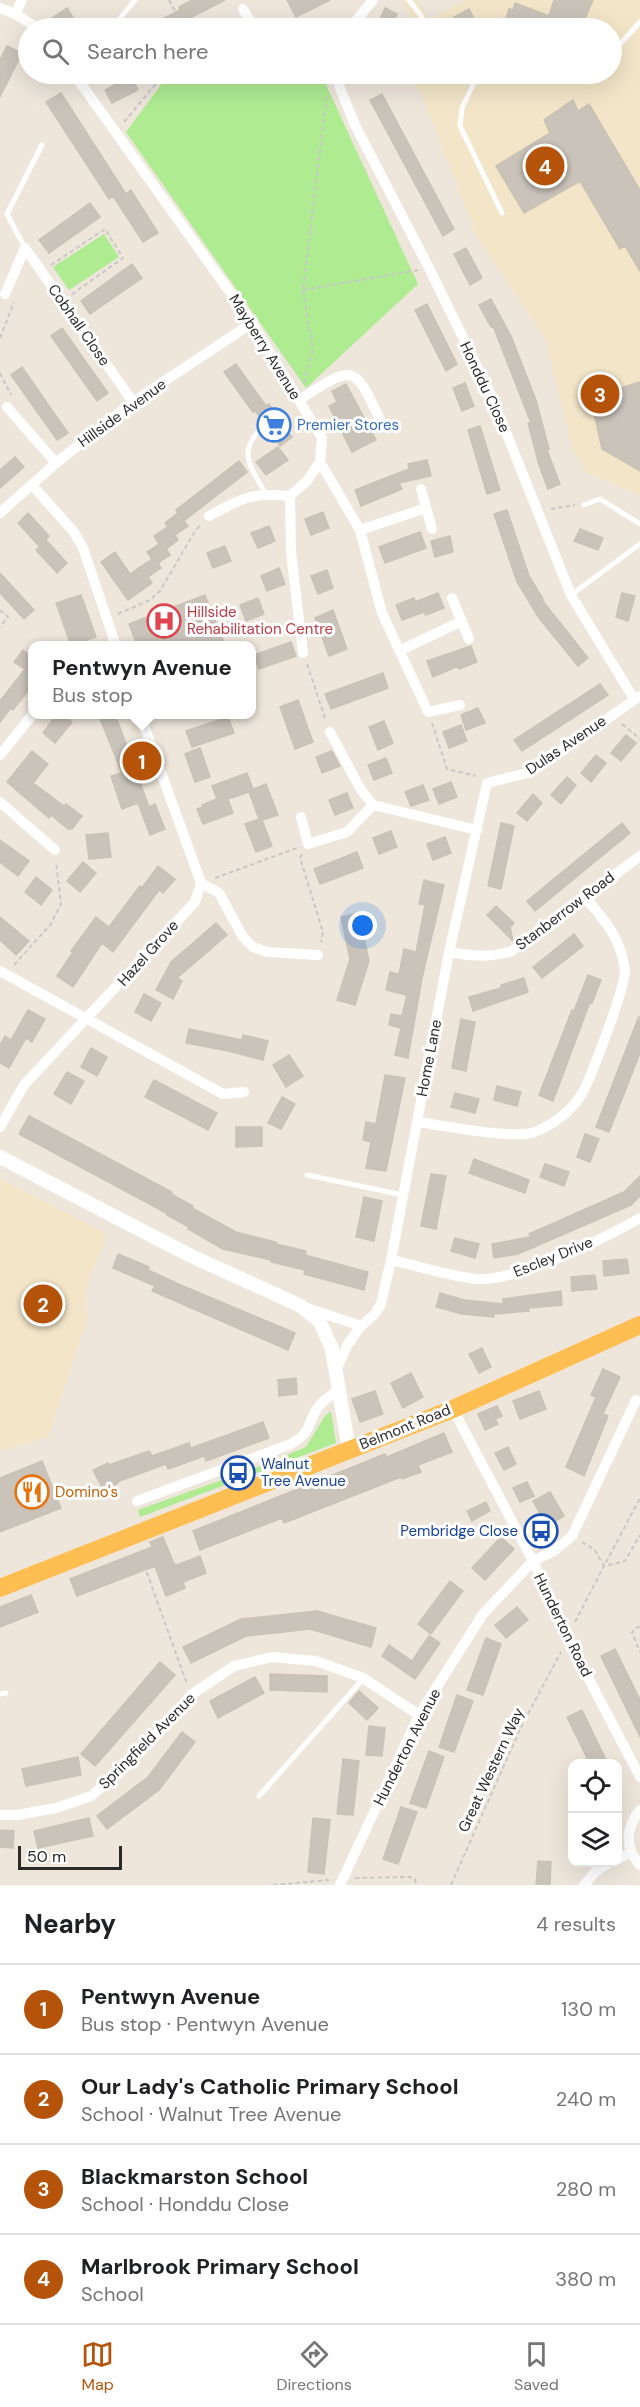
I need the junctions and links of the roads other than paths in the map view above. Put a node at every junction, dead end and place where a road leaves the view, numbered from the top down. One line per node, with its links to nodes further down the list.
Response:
1 (22, 0): 7 (street)
2 (135, 0): 9 (lane)
3 (373, 0): 11 (street)
4 (409, 0): 12 (lane)
5 (0, 8): 7 (street)
6 (243, 9): 10 (street)
7 (15, 14): 8 (street)
8 (22, 18)
9 (120, 18)
10 (248, 18)
11 (358, 18)
12 (422, 18)
13 (640, 22): 14 (lane)
14 (622, 42)
15 (81, 84): 22 (street, Mayberry Avenue)
16 (339, 84): 42 (street, Honddu Close)
17 (473, 84): 19 (lane)
18 (42, 145): 20 (lane)
19 (502, 213)
20 (25, 248): 21 (street); 24 (street, Cobhall Close)
21 (5, 294)
22 (252, 323): 23 (street, Mayberry Avenue); 24 (street, Hillside Avenue)
23 (299, 400): 26 (street); 28 (street, Mayberry Avenue)
24 (133, 402): 29 (street, Hillside Avenue)
25 (7, 407): 29 (street)
26 (383, 426)
27 (262, 427): 32 (lane)
28 (320, 462): 33 (street); 40 (street)
29 (56, 463): 30 (street, Hillside Avenue)
30 (32, 485): 36 (street, Hillside Avenue); 46 (street)
31 (421, 489): 35 (street)
32 (265, 493): 33 (street); 37 (street)
33 (290, 496): 48 (street)
34 (584, 505): 38 (lane)
35 (426, 508): 39 (street); 40 (street)
36 (0, 513)
37 (209, 516)
38 (640, 524)
39 (432, 529)
40 (360, 530): 47 (street)
41 (640, 544): 42 (lane)
42 (571, 595): 49 (street, Honddu Close)
43 (452, 598): 44 (street)
44 (462, 621): 45 (street); 47 (street)
45 (469, 639)
46 (115, 641)
47 (401, 650): 50 (street)
48 (303, 653)
49 (637, 698): 55 (street, Dulas Avenue)
50 (460, 705)
51 (29, 719): 54 (street)
52 (145, 719): 62 (street)
53 (330, 732): 57 (street)
54 (0, 755)
55 (487, 783): 59 (street, Home Lane)
56 (0, 802): 60 (street)
57 (373, 805): 58 (street); 59 (street)
58 (301, 818)
59 (477, 830): 64 (street, Home Lane)
60 (55, 850)
61 (640, 856): 63 (street, Stanberrow Road)
62 (201, 883): 65 (street); 67 (street, Hazel Grove)
63 (584, 896): 64 (street, Stanberrow Road); 69 (street)
64 (449, 952): 69 (street, Home Lane)
65 (318, 955)
66 (3, 972): 67 (street)
67 (87, 1020): 68 (street); 70 (street, Hazel Grove)
68 (244, 1092)
69 (417, 1122): 73 (street, Home Lane)
70 (0, 1127)
71 (0, 1157): 76 (street)
72 (307, 1175): 73 (lane)
73 (403, 1195): 75 (street, Home Lane)
74 (640, 1218): 75 (street, Escley Drive)
75 (391, 1260): 78 (street, Home Lane)
76 (301, 1306): 78 (street); 79 (street)
77 (640, 1324): 82 (highway, Belmont Road)
78 (360, 1326): 79 (street, Home Lane)
79 (336, 1370): 80 (street)
80 (338, 1391): 83 (street); 84 (street)
81 (636, 1400): 85 (street)
82 (453, 1409): 83 (highway, Belmont Road); 85 (street, Hunderton Road)
83 (349, 1450): 86 (highway, Belmont Road)
84 (137, 1501)
85 (533, 1561): 88 (street, Hunderton Avenue); 89 (street, Hunderton Road)
86 (0, 1588)
87 (363, 1678): 88 (street, Springfield Avenue); 90 (lane); 92 (street, Springfield Avenue)
88 (419, 1715): 97 (street, Hunderton Avenue)
89 (640, 1777)
90 (258, 1796)
91 (640, 1810): 93 (street)
92 (0, 1815)
93 (631, 1852): 94 (street); 95 (street)
94 (622, 1857)
95 (640, 1865)
96 (603, 1867): 98 (street)
97 (340, 1885)
98 (584, 1885)

